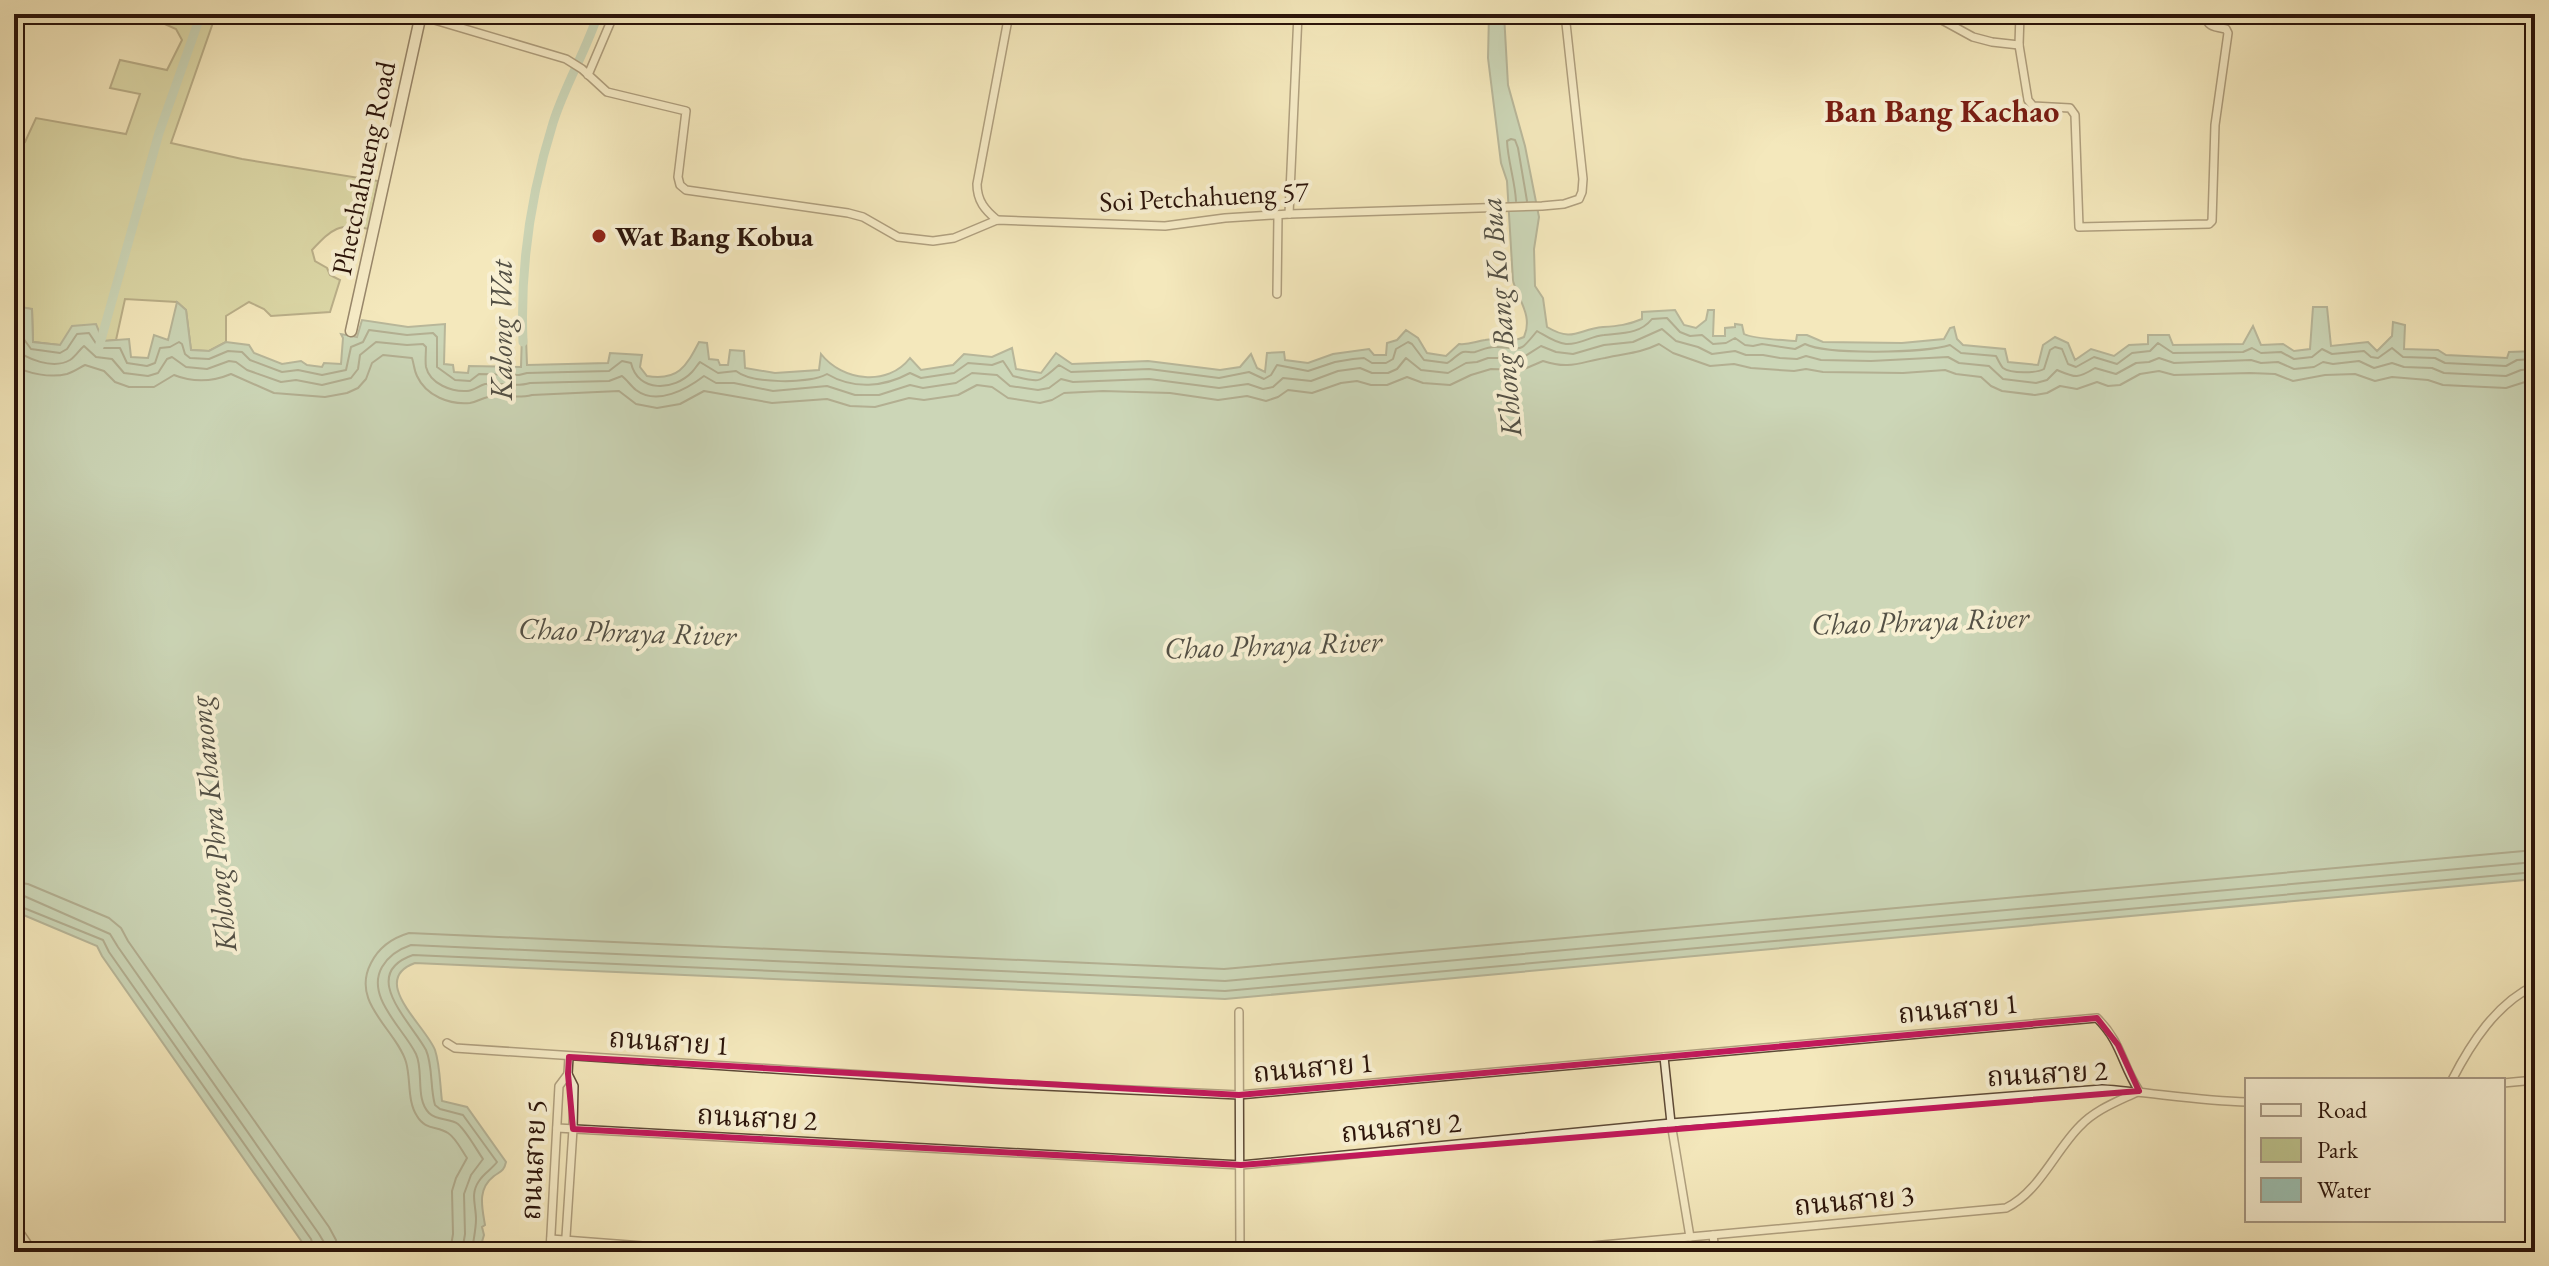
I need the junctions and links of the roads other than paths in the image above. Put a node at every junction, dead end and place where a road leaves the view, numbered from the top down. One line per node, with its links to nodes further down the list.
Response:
1 (614, 14): 10 (street)
2 (1009, 14): 13 (street)
3 (1298, 14): 11 (street)
4 (1565, 14): 11 (street, Soi Petchahueng 57)
5 (1931, 14): 9 (street)
6 (2020, 14): 9 (street)
7 (2205, 14): 9 (street)
8 (421, 15): 10 (street, Soi Petchahueng 57); 15 (main road, Phetchahueng Road)
9 (2019, 45)
10 (585, 72): 13 (street, Soi Petchahueng 57)
11 (1289, 214): 12 (street, Soi Petchahueng 57)
12 (1278, 215): 13 (street, Soi Petchahueng 57); 14 (street)
13 (997, 220)
14 (1277, 294)
15 (351, 331)
16 (2535, 985): 22 (street)
17 (1239, 1012): 26 (street)
18 (447, 1043): 19 (street, ถนนสาย 1)
19 (569, 1057): 21 (street, ถนนสาย 5); 26 (street, ถนนสาย 1)
20 (1664, 1057): 25 (street, ถนนสาย 1); 26 (street, ถนนสาย 1); 28 (street)
21 (568, 1074): 29 (street, ถนนสาย 5); 30 (street, ถนนสาย 5)
22 (2453, 1078)
23 (2535, 1080): 24 (street)
24 (2505, 1083)
25 (2139, 1091): 27 (street, ถนนสาย 2); 28 (street, ถนนสาย 2); 33 (street, ถนนสาย 3)
26 (1239, 1095): 31 (street)
27 (2245, 1102)
28 (1671, 1123): 31 (street, ถนนสาย 2); 34 (street)
29 (557, 1128): 30 (street, ถนนสาย 2); 35 (street, ถนนสาย 5)
30 (573, 1129): 31 (street, ถนนสาย 2); 36 (street, ถนนสาย 5)
31 (1241, 1165): 41 (street)
32 (14, 1224): 37 (street)
33 (1713, 1235): 34 (street, ถนนสาย 3); 43 (street)
34 (1690, 1237): 42 (street, ถนนสาย 3)
35 (551, 1239): 36 (street); 38 (street, ถนนสาย 5)
36 (566, 1239): 39 (street, ถนนสาย 5); 40 (street)
37 (33, 1252)
38 (550, 1252)
39 (565, 1252)
40 (721, 1252)
41 (1240, 1252)
42 (1526, 1252)
43 (1715, 1252)

